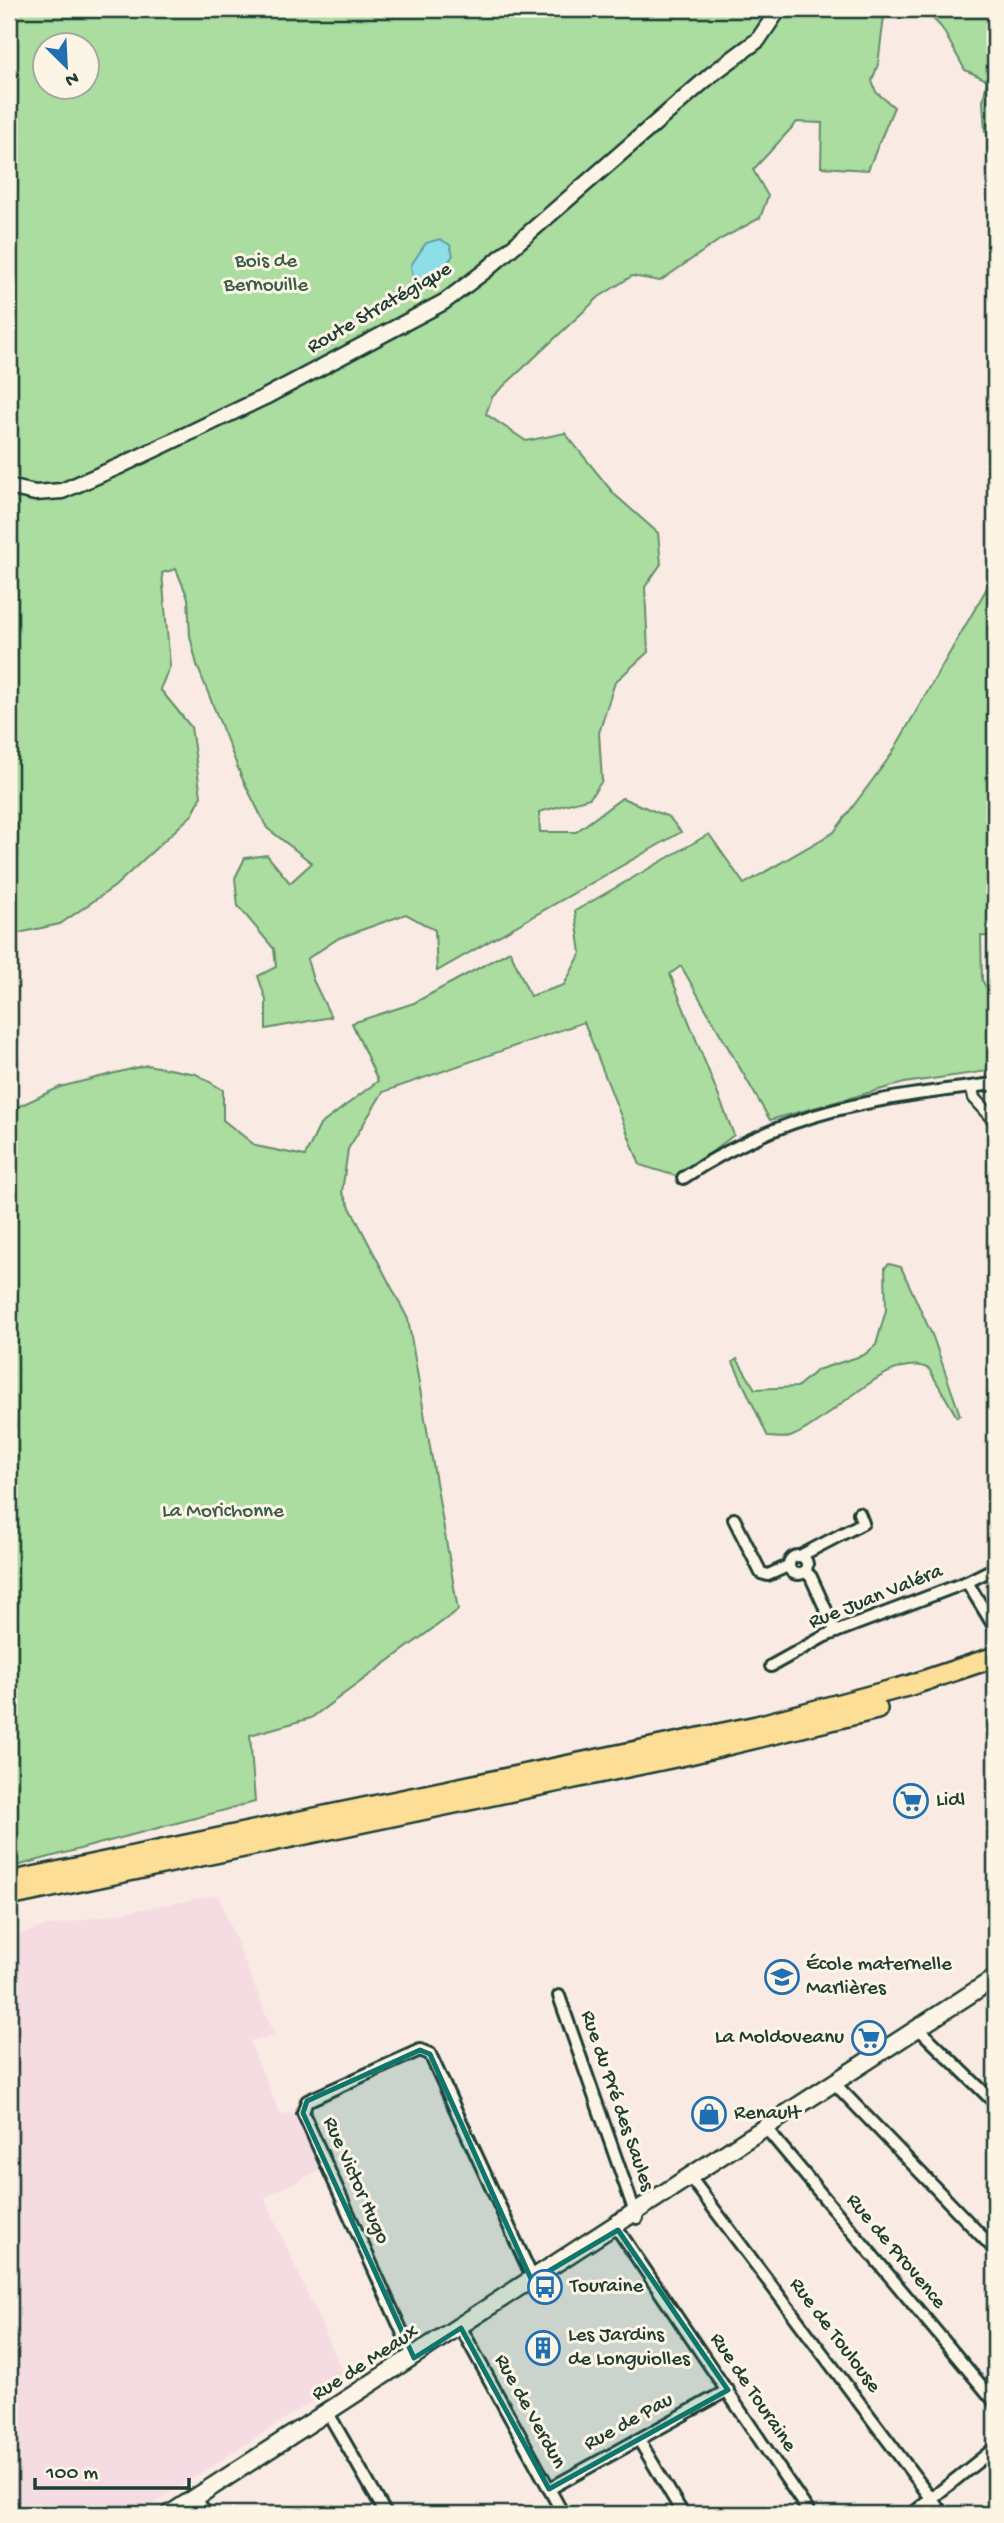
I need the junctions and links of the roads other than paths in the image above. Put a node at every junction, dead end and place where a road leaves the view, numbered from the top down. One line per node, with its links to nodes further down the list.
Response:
1 (779, 9): 2 (street, Route Stratégique)
2 (9, 487)
3 (995, 1084): 4 (street)
4 (972, 1087): 5 (street); 6 (street)
5 (995, 1121)
6 (683, 1178)
7 (859, 1513): 9 (street)
8 (734, 1519): 10 (street)
9 (800, 1556): 10 (street); 12 (street)
10 (788, 1566): 12 (street)
11 (995, 1568): 13 (street, Rue Juan Valéra)
12 (805, 1571): 15 (street)
13 (967, 1583): 14 (street); 15 (street, Rue Juan Valéra)
14 (995, 1629)
15 (836, 1632): 17 (street, Rue Juan Valéra)
16 (994, 1662): 18 (highway); 19 (highway)
17 (771, 1666)
18 (9, 1882)
19 (9, 1896)
20 (995, 1978): 21 (main road, Rue de Meaux)
21 (985, 1991): 23 (main road, Rue de Meaux); 23 (main road, Rue de Meaux)
22 (559, 1996): 28 (street, Rue du Pré des Saules)
23 (919, 2031): 24 (main road, Rue de Meaux); 25 (street); 26 (main road, Rue de Meaux)
24 (839, 2089): 26 (main road, Rue de Meaux); 30 (street)
25 (995, 2103)
26 (767, 2129): 27 (main road, Rue de Meaux); 28 (main road, Rue de Meaux); 35 (street, Rue de Provence)
27 (693, 2181): 28 (main road, Rue de Meaux); 41 (street, Rue de Toulouse)
28 (636, 2214): 29 (main road, Rue de Meaux)
29 (616, 2227): 31 (main road, Rue de Meaux); 34 (street, Rue de Touraine)
30 (995, 2250)
31 (534, 2280): 32 (main road, Rue de Meaux); 33 (street, Rue Victor Hugo)
32 (461, 2328): 33 (main road, Rue de Meaux); 39 (street, Rue de Verdun)
33 (414, 2358): 36 (main road, Rue de Meaux)
34 (728, 2390): 37 (street, Rue de Pau); 47 (street, Rue de Touraine)
35 (995, 2402)
36 (328, 2413): 40 (main road, Rue de Meaux); 44 (street)
37 (639, 2440): 39 (street, Rue de Pau); 46 (street)
38 (995, 2448): 41 (street)
39 (549, 2489): 45 (street, Rue de Verdun)
40 (196, 2498): 42 (main road, Rue de Meaux); 43 (street)
41 (932, 2499): 48 (street); 49 (street, Rue de Toulouse)
42 (170, 2514)
43 (206, 2514)
44 (386, 2514)
45 (563, 2514)
46 (683, 2514)
47 (810, 2514)
48 (912, 2514)
49 (943, 2514)

